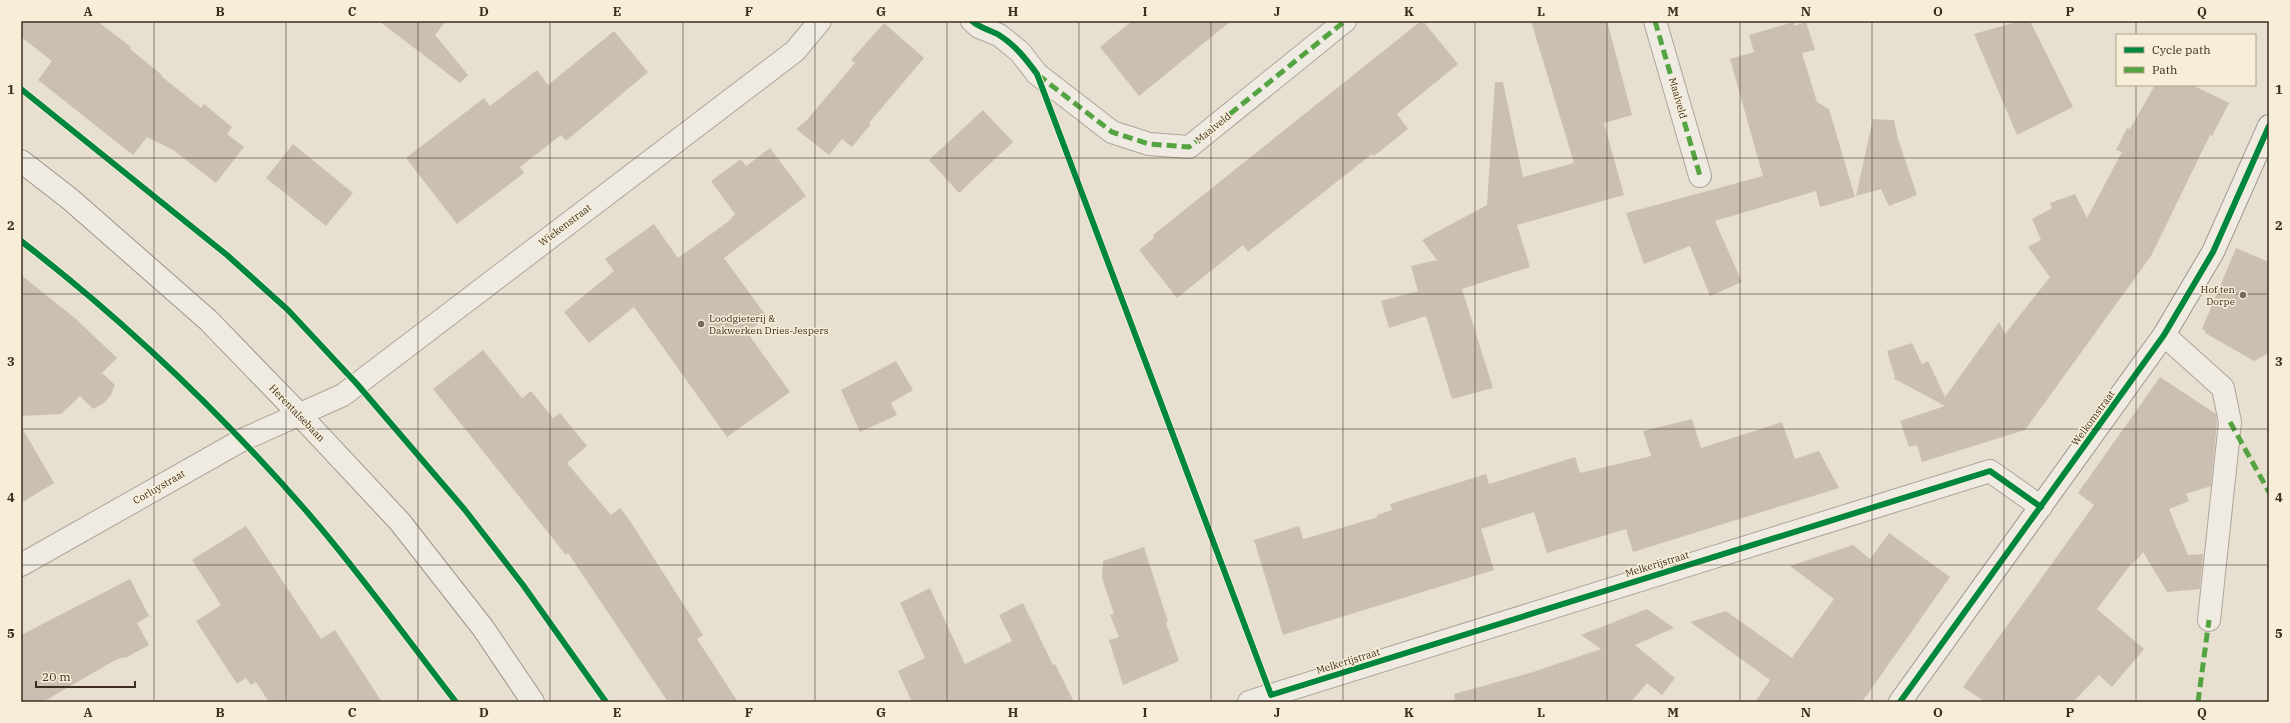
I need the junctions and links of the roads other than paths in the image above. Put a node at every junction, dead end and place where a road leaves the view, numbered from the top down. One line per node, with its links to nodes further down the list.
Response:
1 (820, 21): 9 (street, Wiekenstraat)
2 (972, 21): 3 (street, Maalveld)
3 (1345, 21)
4 (1655, 21): 7 (street, Maalveld)
5 (2269, 126): 8 (street, Welkomstraat)
6 (21, 161): 9 (street, Herentalsebaan)
7 (1700, 176)
8 (2164, 335): 10 (street, Welkomstraat); 12 (street)
9 (299, 414): 11 (street, Corluystraat); 13 (street, Herentalsebaan)
10 (2041, 507): 14 (street, Melkerijstraat); 15 (street, Welkomstraat)
11 (21, 565)
12 (2209, 620)
13 (533, 702)
14 (1249, 702)
15 (1900, 702)

